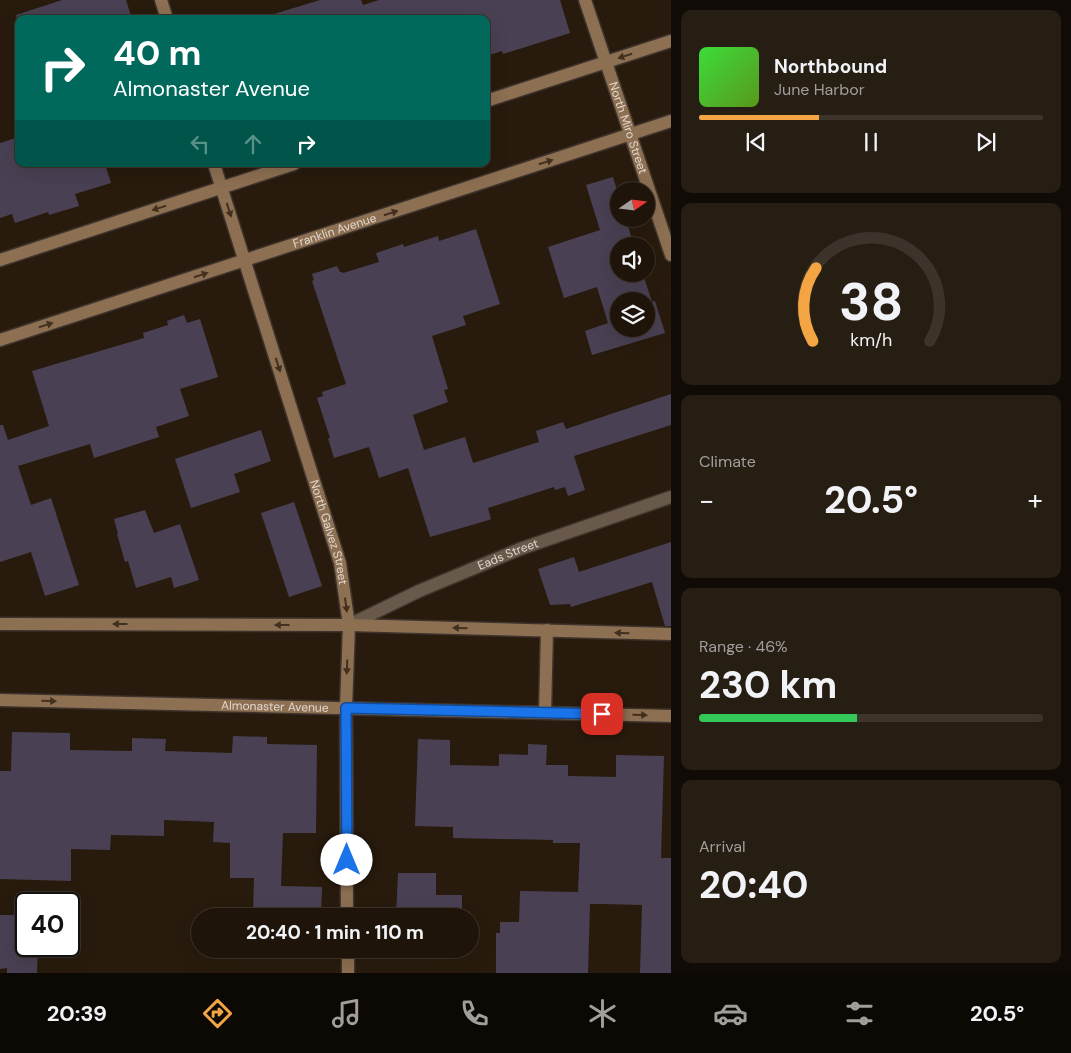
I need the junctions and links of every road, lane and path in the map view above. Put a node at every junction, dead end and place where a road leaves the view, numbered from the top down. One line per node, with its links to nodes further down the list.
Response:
1 (161, 0): 3 (street)
2 (585, 0): 5 (street, North Miro Street)
3 (166, 15)
4 (671, 41): 5 (street, one-way to 5)
5 (605, 62): 6 (street); 8 (street, North Miro Street)
6 (490, 100)
7 (671, 121): 8 (street, Franklin Avenue)
8 (630, 134): 12 (street, North Miro Street); 14 (street, Franklin Avenue, one-way to 8)
9 (215, 167): 11 (street, North Galvez Street)
10 (285, 167): 11 (street)
11 (222, 187): 13 (street, one-way to 13); 14 (street, North Galvez Street, one-way to 14)
12 (671, 255)
13 (0, 260)
14 (245, 260): 15 (street, Franklin Avenue, one-way to 14); 18 (street, North Galvez Street, one-way to 18)
15 (0, 340)
16 (671, 497): 18 (street, Eads Street)
17 (0, 624): 18 (street, one-way to 17)
18 (348, 625): 19 (street, one-way to 18); 22 (street, North Galvez Street, one-way to 22)
19 (547, 630): 20 (street, one-way to 19); 23 (street)
20 (671, 634)
21 (0, 700): 22 (street, Almonaster Avenue, one-way to 22)
22 (346, 708): 23 (street, Almonaster Avenue); 25 (street, North Galvez Street)
23 (545, 713): 24 (street, Almonaster Avenue, one-way to 24)
24 (671, 716)
25 (347, 908)
26 (348, 958): 27 (street)
27 (348, 973)

